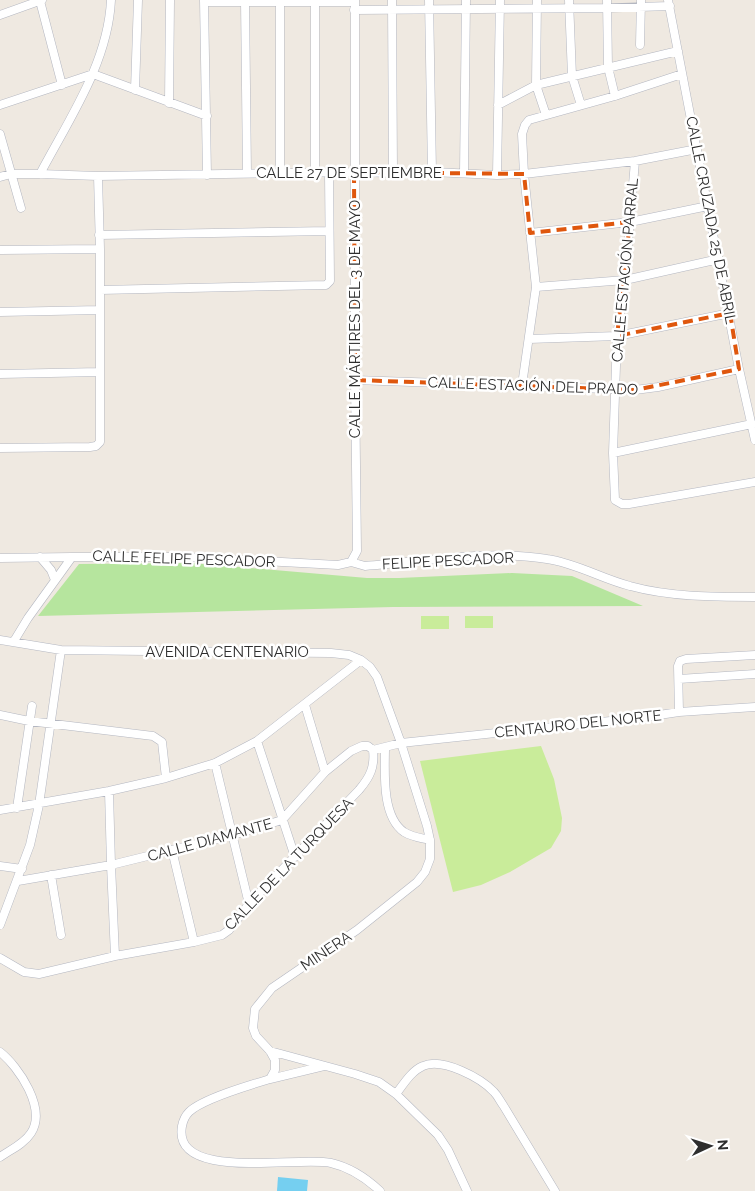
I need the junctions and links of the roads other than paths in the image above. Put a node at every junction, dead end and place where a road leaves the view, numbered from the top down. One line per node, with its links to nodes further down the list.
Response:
1 (41, 0): 21 (street); 29 (street)
2 (110, 0): 25 (street)
3 (138, 0): 30 (street)
4 (170, 0): 32 (street)
5 (315, 0): 10 (street); 12 (street); 46 (street)
6 (392, 0): 19 (street)
7 (429, 0): 20 (street)
8 (204, 1): 9 (street); 37 (street)
9 (244, 1): 10 (street); 45 (street)
10 (280, 1): 41 (street)
11 (669, 3): 18 (street); 23 (street, CALLE CRUZADA 25 DE ABRIL)
12 (354, 4): 19 (street); 43 (street, CALLE MÁRTIRES DEL 3 DE MAYO)
13 (466, 4): 14 (street); 20 (street); 48 (street)
14 (500, 4): 15 (street); 35 (street)
15 (537, 4): 16 (street); 28 (street)
16 (569, 4): 17 (street); 27 (street)
17 (607, 4): 18 (street); 24 (street)
18 (641, 4): 22 (street)
19 (392, 9): 20 (street); 47 (street)
20 (429, 9): 44 (street)
21 (0, 15)
22 (640, 45)
23 (678, 51): 24 (street); 26 (street, CALLE CRUZADA 25 DE ABRIL)
24 (608, 66): 27 (street); 31 (street)
25 (93, 74): 29 (street); 30 (street); 50 (street)
26 (682, 74): 31 (street); 39 (street, CALLE CRUZADA 25 DE ABRIL)
27 (572, 76): 28 (street); 33 (street)
28 (536, 85): 35 (street); 36 (street)
29 (62, 86): 34 (street)
30 (135, 90): 32 (street)
31 (615, 96): 33 (street)
32 (168, 103): 37 (street)
33 (581, 104): 36 (street)
34 (0, 105)
35 (498, 105): 53 (street)
36 (546, 115): 51 (street)
37 (207, 116): 52 (street)
38 (0, 134): 49 (street)
39 (697, 149): 40 (street, CALLE 27 DE SEPTIEMBRE); 56 (street, CALLE CRUZADA 25 DE ABRIL)
40 (635, 161): 51 (street, CALLE 27 DE SEPTIEMBRE); 58 (street, CALLE ESTACIÓN PARRAL)
41 (280, 172): 45 (street, CALLE 27 DE SEPTIEMBRE); 46 (street, CALLE 27 DE SEPTIEMBRE)
42 (329, 172): 43 (street, CALLE 27 DE SEPTIEMBRE); 46 (street, CALLE 27 DE SEPTIEMBRE); 59 (street)
43 (354, 172): 47 (street, CALLE 27 DE SEPTIEMBRE); 76 (street, CALLE MÁRTIRES DEL 3 DE MAYO)
44 (432, 172): 47 (street, CALLE 27 DE SEPTIEMBRE); 48 (street, CALLE 27 DE SEPTIEMBRE)
45 (247, 173): 52 (street, CALLE 27 DE SEPTIEMBRE)
46 (315, 173)
47 (392, 173)
48 (464, 173): 53 (street, CALLE 27 DE SEPTIEMBRE)
49 (12, 174): 50 (street, CALLE 27 DE SEPTIEMBRE); 55 (street, CALLE 27 DE SEPTIEMBRE); 57 (street)
50 (40, 174): 54 (street, CALLE 27 DE SEPTIEMBRE)
51 (524, 174): 53 (street, CALLE 27 DE SEPTIEMBRE); 60 (street)
52 (207, 175): 54 (street, CALLE 27 DE SEPTIEMBRE)
53 (497, 175)
54 (98, 176): 61 (street)
55 (0, 178)
56 (708, 206): 58 (street); 64 (street, CALLE CRUZADA 25 DE ABRIL)
57 (21, 208)
58 (630, 222): 60 (street); 65 (street, CALLE ESTACIÓN PARRAL)
59 (329, 231): 61 (street); 67 (street)
60 (530, 233): 66 (street)
61 (100, 235): 62 (street)
62 (100, 249): 63 (street); 67 (street)
63 (0, 250)
64 (718, 258): 65 (street); 70 (street, CALLE CRUZADA 25 DE ABRIL)
65 (625, 280): 66 (street); 71 (street, CALLE ESTACIÓN PARRAL)
66 (536, 287): 72 (street)
67 (100, 290): 68 (street)
68 (100, 310): 69 (street); 74 (street)
69 (0, 312)
70 (730, 313): 71 (street); 73 (street, CALLE CRUZADA 25 DE ABRIL)
71 (617, 336): 72 (street); 78 (street, CALLE ESTACIÓN PARRAL)
72 (529, 339): 77 (street)
73 (739, 369): 78 (street, CALLE ESTACIÓN DEL PRADO); 79 (street, CALLE CRUZADA 25 DE ABRIL)
74 (100, 372): 75 (street); 81 (street)
75 (0, 374)
76 (355, 380): 77 (street, CALLE ESTACIÓN DEL PRADO); 87 (street, CALLE MÁRTIRES DEL 3 DE MAYO)
77 (522, 386): 78 (street, CALLE ESTACIÓN DEL PRADO)
78 (614, 390): 82 (street, CALLE ESTACIÓN PARRAL)
79 (752, 424): 80 (street, CALLE CRUZADA 25 DE ABRIL); 82 (street)
80 (755, 440)
81 (0, 448)
82 (613, 453): 83 (street, CALLE ESTACIÓN PARRAL)
83 (755, 482)
84 (40, 557): 85 (street); 86 (street); 88 (street)
85 (72, 557): 87 (street, CALLE FELIPE PESCADOR); 88 (street, CALLE FELIPE PESCADOR)
86 (0, 558)
87 (351, 562): 89 (street, FELIPE PESCADOR)
88 (55, 580): 91 (street, CALLE FELIPE PESCADOR)
89 (755, 597)
90 (0, 640): 91 (street, AVENIDA CENTENARIO)
91 (14, 641): 92 (street, AVENIDA CENTENARIO)
92 (61, 650): 94 (street, AVENIDA CENTENARIO); 103 (street)
93 (755, 655): 96 (street)
94 (361, 660): 97 (street); 105 (street)
95 (755, 674): 96 (street)
96 (680, 679): 100 (street)
97 (305, 705): 104 (street); 109 (street)
98 (32, 706): 102 (street)
99 (755, 707): 100 (street, CENTAURO DEL NORTE)
100 (679, 712): 105 (street, CENTAURO DEL NORTE)
101 (0, 715): 102 (street)
102 (29, 721): 103 (street); 113 (street)
103 (51, 723): 110 (street); 112 (street)
104 (257, 741): 108 (street); 115 (street)
105 (401, 743): 106 (street, CALLE DIAMANTE); 117 (street)
106 (385, 747): 107 (street, CALLE DIAMANTE); 117 (street)
107 (373, 750): 109 (street, CALLE DIAMANTE); 119 (street, CALLE DE LA TURQUESA)
108 (215, 763): 110 (street); 116 (street)
109 (325, 772): 115 (street, CALLE DIAMANTE)
110 (166, 778): 111 (street)
111 (110, 791): 112 (street); 120 (street)
112 (39, 805): 113 (street); 122 (street)
113 (17, 808): 114 (street)
114 (0, 810)
115 (282, 820): 116 (street, CALLE DIAMANTE); 119 (street)
116 (234, 835): 118 (street, CALLE DIAMANTE); 125 (street)
117 (430, 840): 131 (street, MINERA)
118 (172, 850): 120 (street, CALLE DIAMANTE); 128 (street)
119 (295, 857): 125 (street, CALLE DE LA TURQUESA)
120 (110, 865): 123 (street, CALLE DIAMANTE); 129 (street)
121 (0, 866): 122 (street)
122 (22, 869): 124 (street)
123 (51, 875): 124 (street, CALLE DIAMANTE); 127 (street)
124 (18, 881): 126 (street)
125 (249, 904): 128 (street, CALLE DE LA TURQUESA)
126 (0, 926)
127 (61, 935)
128 (194, 942): 129 (street, CALLE DE LA TURQUESA)
129 (116, 956): 130 (street, CALLE DE LA TURQUESA)
130 (0, 958)
131 (270, 1050): 133 (street); 134 (street)
132 (0, 1052): 136 (street)
133 (324, 1066): 134 (street); 135 (street)
134 (270, 1079): 137 (street)
135 (396, 1094): 138 (street); 139 (street)
136 (0, 1156)
137 (380, 1191)
138 (467, 1191)
139 (555, 1191)

